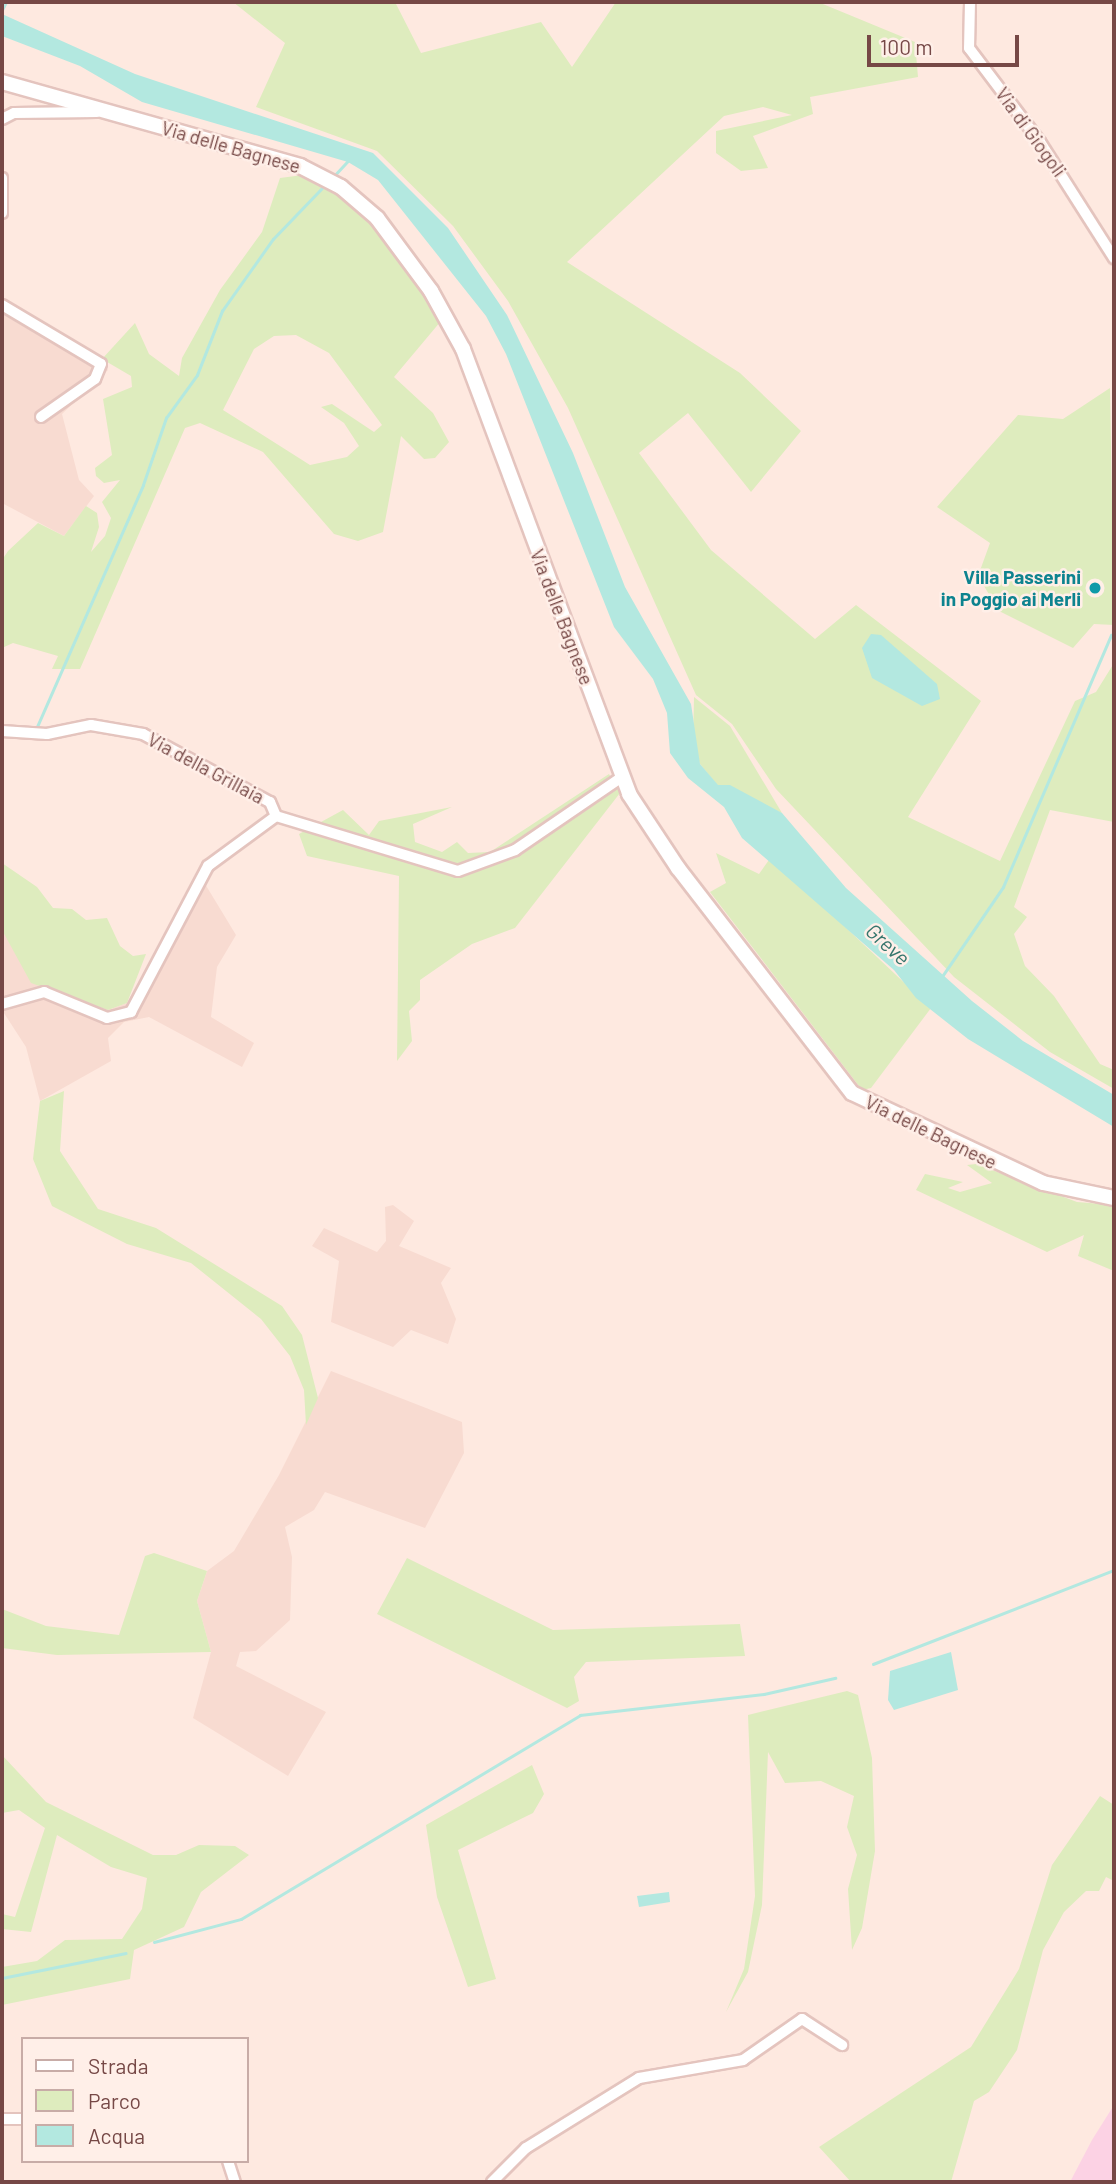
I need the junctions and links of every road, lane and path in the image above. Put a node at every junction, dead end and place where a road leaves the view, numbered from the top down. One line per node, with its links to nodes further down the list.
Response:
1 (970, 2): 7 (street, Via di Giogoli)
2 (2, 82): 3 (main road, Via delle Bagnese)
3 (104, 111): 4 (street); 11 (main road, Via delle Bagnese)
4 (2, 119)
5 (2, 178): 6 (street)
6 (2, 213)
7 (1114, 258)
8 (2, 305): 9 (street)
9 (41, 417)
10 (2, 731): 12 (street, Via della Grillaia)
11 (621, 777): 12 (street); 14 (main road, Via delle Bagnese)
12 (276, 816): 13 (street)
13 (2, 1003)
14 (1114, 1198)
15 (842, 2045): 20 (street)
16 (2, 2119): 17 (street)
17 (21, 2119)
18 (229, 2163): 19 (street)
19 (235, 2182)
20 (492, 2182)

